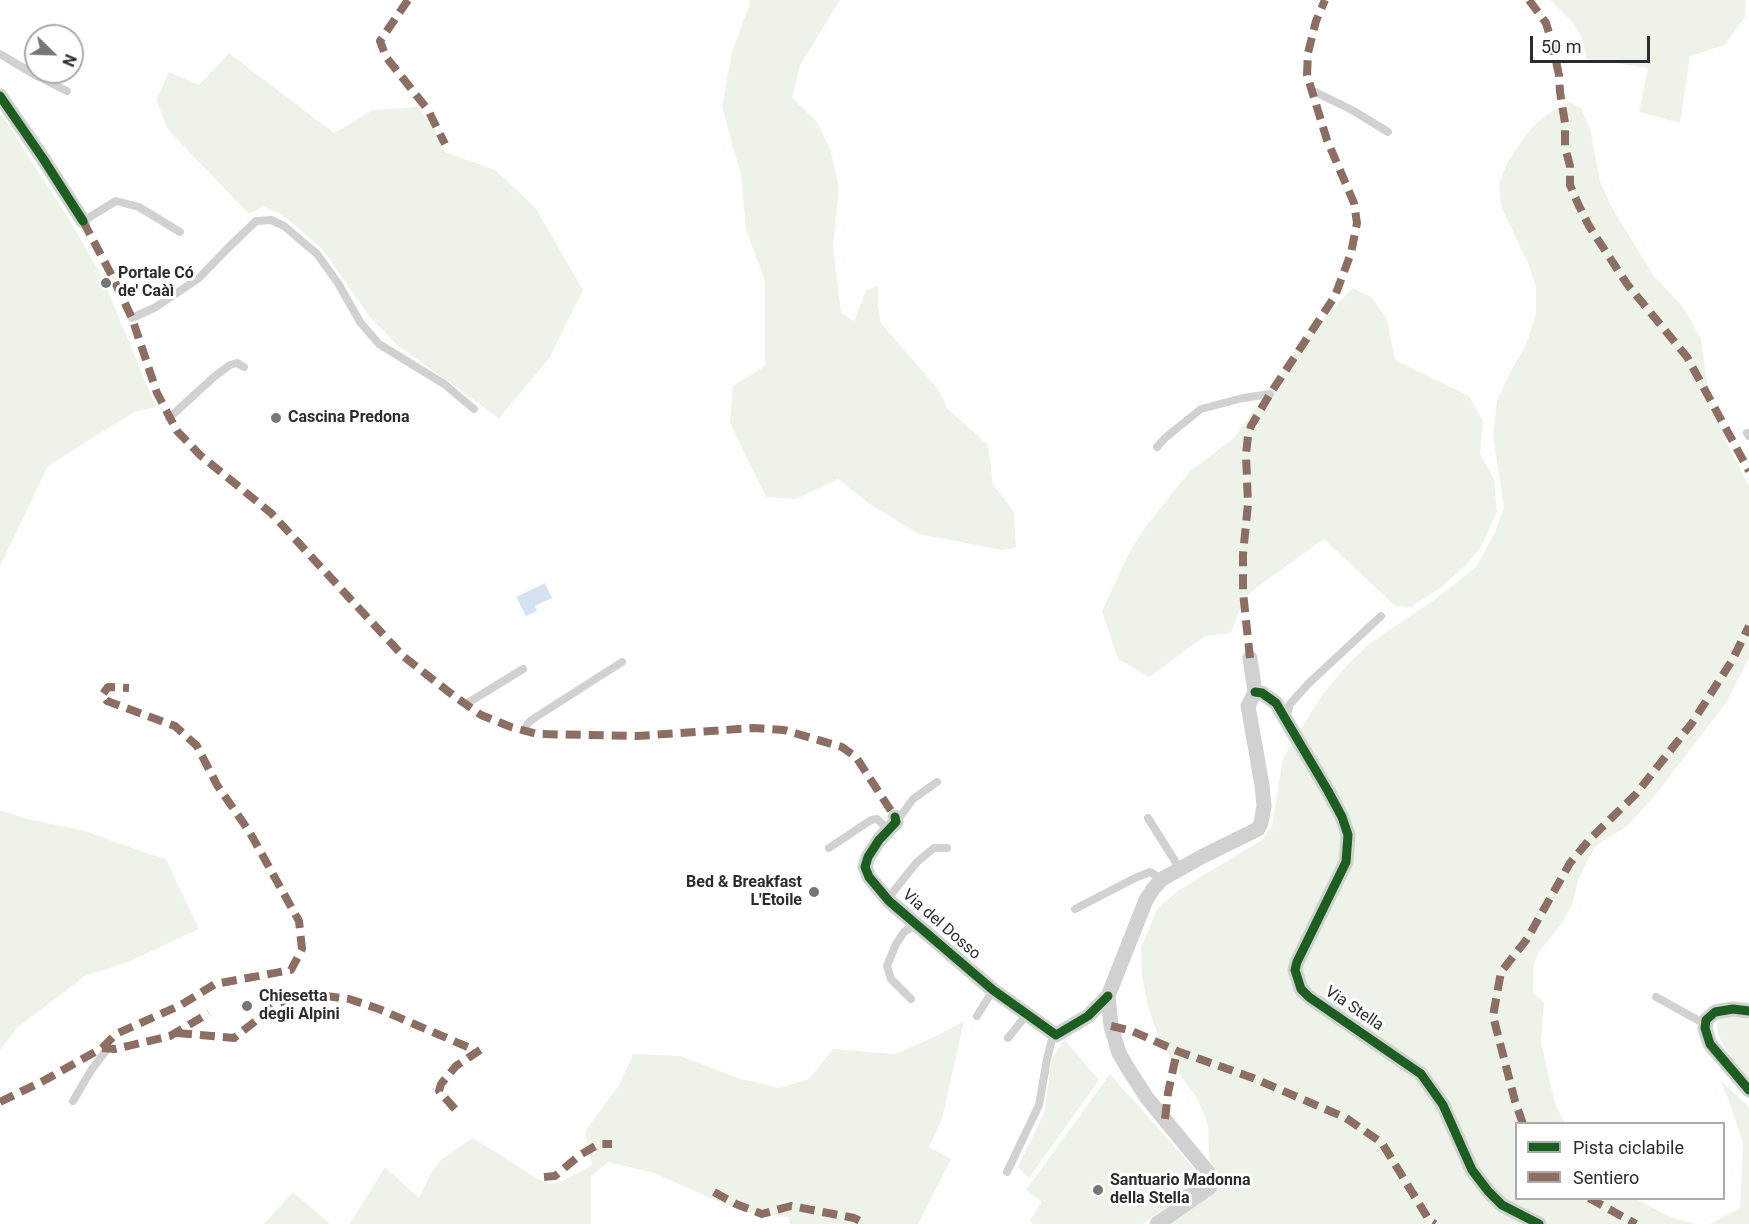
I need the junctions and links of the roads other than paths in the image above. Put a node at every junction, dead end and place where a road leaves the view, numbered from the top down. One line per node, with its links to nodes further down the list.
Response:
1 (0, 54): 2 (lane)
2 (68, 91)
3 (1313, 91): 5 (lane)
4 (0, 96): 6 (street)
5 (1388, 132)
6 (83, 221): 7 (lane)
7 (180, 232)
8 (132, 318): 11 (lane)
9 (244, 367): 12 (lane)
10 (1270, 394): 13 (lane)
11 (474, 409)
12 (169, 418)
13 (1156, 447)
14 (1381, 616): 20 (lane)
15 (1250, 657): 18 (street)
16 (622, 662): 21 (lane)
17 (523, 669): 19 (lane)
18 (1255, 692): 20 (street, Via Stella); 27 (street)
19 (466, 704)
20 (1286, 719): 49 (street, Via Stella)
21 (524, 731)
22 (937, 782): 24 (lane)
23 (1148, 818): 27 (lane)
24 (893, 823): 25 (lane); 29 (street, Via del Dosso)
25 (829, 848)
26 (947, 848): 29 (lane)
27 (1180, 869): 28 (street)
28 (1162, 879): 30 (lane); 33 (street)
29 (889, 901): 31 (street, Via del Dosso)
30 (1075, 909)
31 (917, 924): 32 (street, Via del Dosso); 35 (lane)
32 (993, 990): 37 (street, Via del Dosso); 38 (lane)
33 (1108, 996): 40 (street); 46 (street)
34 (1656, 997): 39 (lane)
35 (911, 999)
36 (1749, 1011): 39 (street)
37 (1027, 1014): 40 (street, Via del Dosso); 41 (lane)
38 (977, 1016)
39 (1705, 1024): 43 (street)
40 (1053, 1035): 45 (lane)
41 (1008, 1038)
42 (108, 1048): 44 (lane)
43 (1749, 1090)
44 (73, 1101)
45 (1007, 1172)
46 (1208, 1188): 47 (lane); 48 (street)
47 (1179, 1195)
48 (1157, 1224)
49 (1539, 1224)

